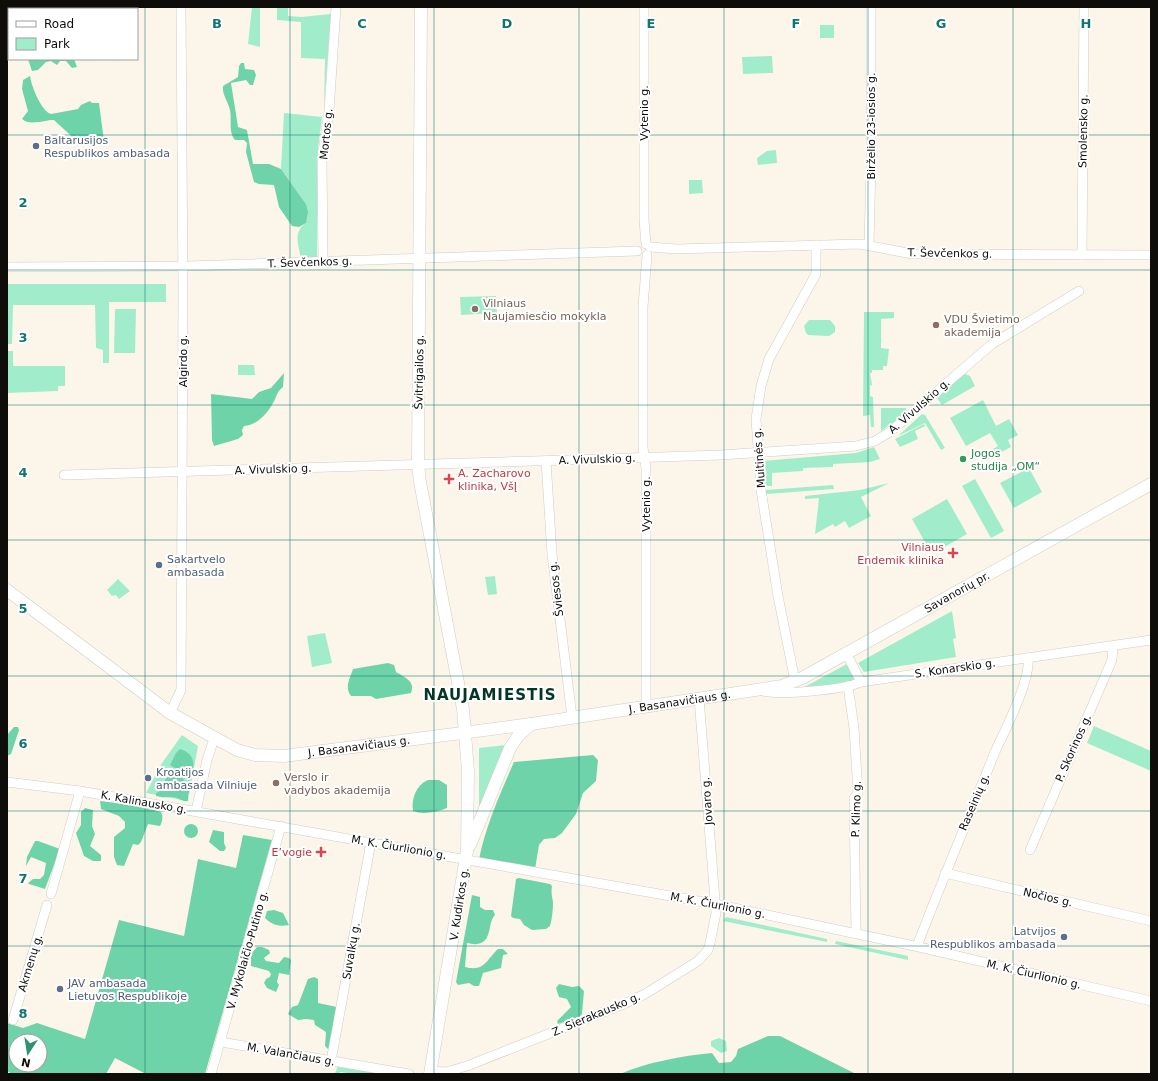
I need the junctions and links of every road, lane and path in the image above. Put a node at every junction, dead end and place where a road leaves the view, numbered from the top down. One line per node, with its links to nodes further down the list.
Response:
1 (181, 7): 14 (street, Algirdo g.)
2 (336, 7): 13 (street, Mortos g.)
3 (421, 7): 12 (main road, Švitrigailos g.)
4 (644, 7): 9 (street, Vytenio g.)
5 (871, 7): 8 (street, Birželio 23-iosios g.)
6 (1084, 7): 10 (street, Smolensko g.)
7 (816, 245): 8 (street, T. Ševčenkos g.); 9 (street, T. Ševčenkos g.); 17 (street, Muitinės g.)
8 (869, 245): 10 (street, T. Ševčenkos g.)
9 (644, 250): 12 (street, T. Ševčenkos g.); 18 (street, Vytenio g.)
10 (1082, 255): 11 (street, T. Ševčenkos g.)
11 (1151, 255)
12 (420, 258): 13 (street, T. Ševčenkos g.); 20 (main road, Švitrigailos g.)
13 (323, 262): 14 (street, T. Ševčenkos g.)
14 (182, 266): 15 (street, T. Ševčenkos g.); 21 (street, Algirdo g.)
15 (7, 267)
16 (1079, 291): 17 (street, A. Vivulskio g.)
17 (757, 452): 18 (street, A. Vivulskio g.); 29 (street, Muitinės g.)
18 (645, 457): 19 (street, A. Vivulskio g.); 34 (street, Vytenio g.)
19 (546, 461): 20 (street, A. Vivulskio g.); 36 (street, Šviesos g.)
20 (418, 464): 21 (street, A. Vivulskio g.); 38 (main road, Švitrigailos g.)
21 (182, 472): 22 (street, A. Vivulskio g.); 35 (street, Algirdo g.)
22 (64, 475)
23 (1151, 484): 27 (main road, Savanorių pr.)
24 (7, 590): 35 (main road, J. Basanavičiaus g.)
25 (1151, 640): 26 (street, S. Konarskio g.)
26 (1113, 646): 28 (street, S. Konarskio g.); 45 (street, P. Skorinos g.)
27 (846, 653): 29 (main road, Savanorių pr.); 30 (street)
28 (1028, 658): 30 (street, S. Konarskio g.); 47 (street, Raseinių g.)
29 (795, 681): 32 (main road, Savanorių pr.)
30 (861, 682): 31 (street, S. Konarskio g.)
31 (848, 686): 32 (street, S. Konarskio g.); 52 (street, P. Klimo g.)
32 (759, 690): 33 (main road, J. Basanavičiaus g.)
33 (699, 698): 34 (main road, J. Basanavičiaus g.); 49 (street, Jovaro g.)
34 (646, 706): 36 (main road, J. Basanavičiaus g.)
35 (170, 713): 39 (main road, J. Basanavičiaus g.)
36 (572, 717): 37 (main road, J. Basanavičiaus g.)
37 (531, 724): 38 (main road, J. Basanavičiaus g.); 46 (main road)
38 (465, 732): 39 (main road, J. Basanavičiaus g.); 46 (main road, V. Kudirkos g.)
39 (214, 739): 42 (street)
40 (7, 782): 41 (street, K. Kalinausko g.)
41 (80, 791): 42 (street, K. Kalinausko g.); 48 (street)
42 (196, 811): 43 (street, K. Kalinausko g.)
43 (281, 826): 44 (street, M. K. Čiurlionio g.); 56 (street, V. Mykolaičio-Putino g.)
44 (371, 842): 46 (street, M. K. Čiurlionio g.); 57 (street, Suvalkų g.)
45 (1030, 850)
46 (466, 855): 49 (street, M. K. Čiurlionio g.); 58 (main road, V. Kudirkos g.)
47 (945, 873): 51 (street, Nočios g.); 53 (street, Raseinių g.)
48 (51, 894)
49 (715, 904): 52 (street, M. K. Čiurlionio g.); 58 (street, Z. Sierakausko g.)
50 (47, 905): 55 (street, Akmenų g.)
51 (1151, 921)
52 (856, 933): 53 (street, M. K. Čiurlionio g.)
53 (918, 946): 54 (street, M. K. Čiurlionio g.)
54 (1151, 1001)
55 (13, 1020)
56 (221, 1042): 57 (street, M. Valančiaus g.); 59 (street, V. Mykolaičio-Putino g.)
57 (331, 1061): 60 (street, M. Valančiaus g.)
58 (430, 1073)
59 (211, 1074)
60 (409, 1074)

